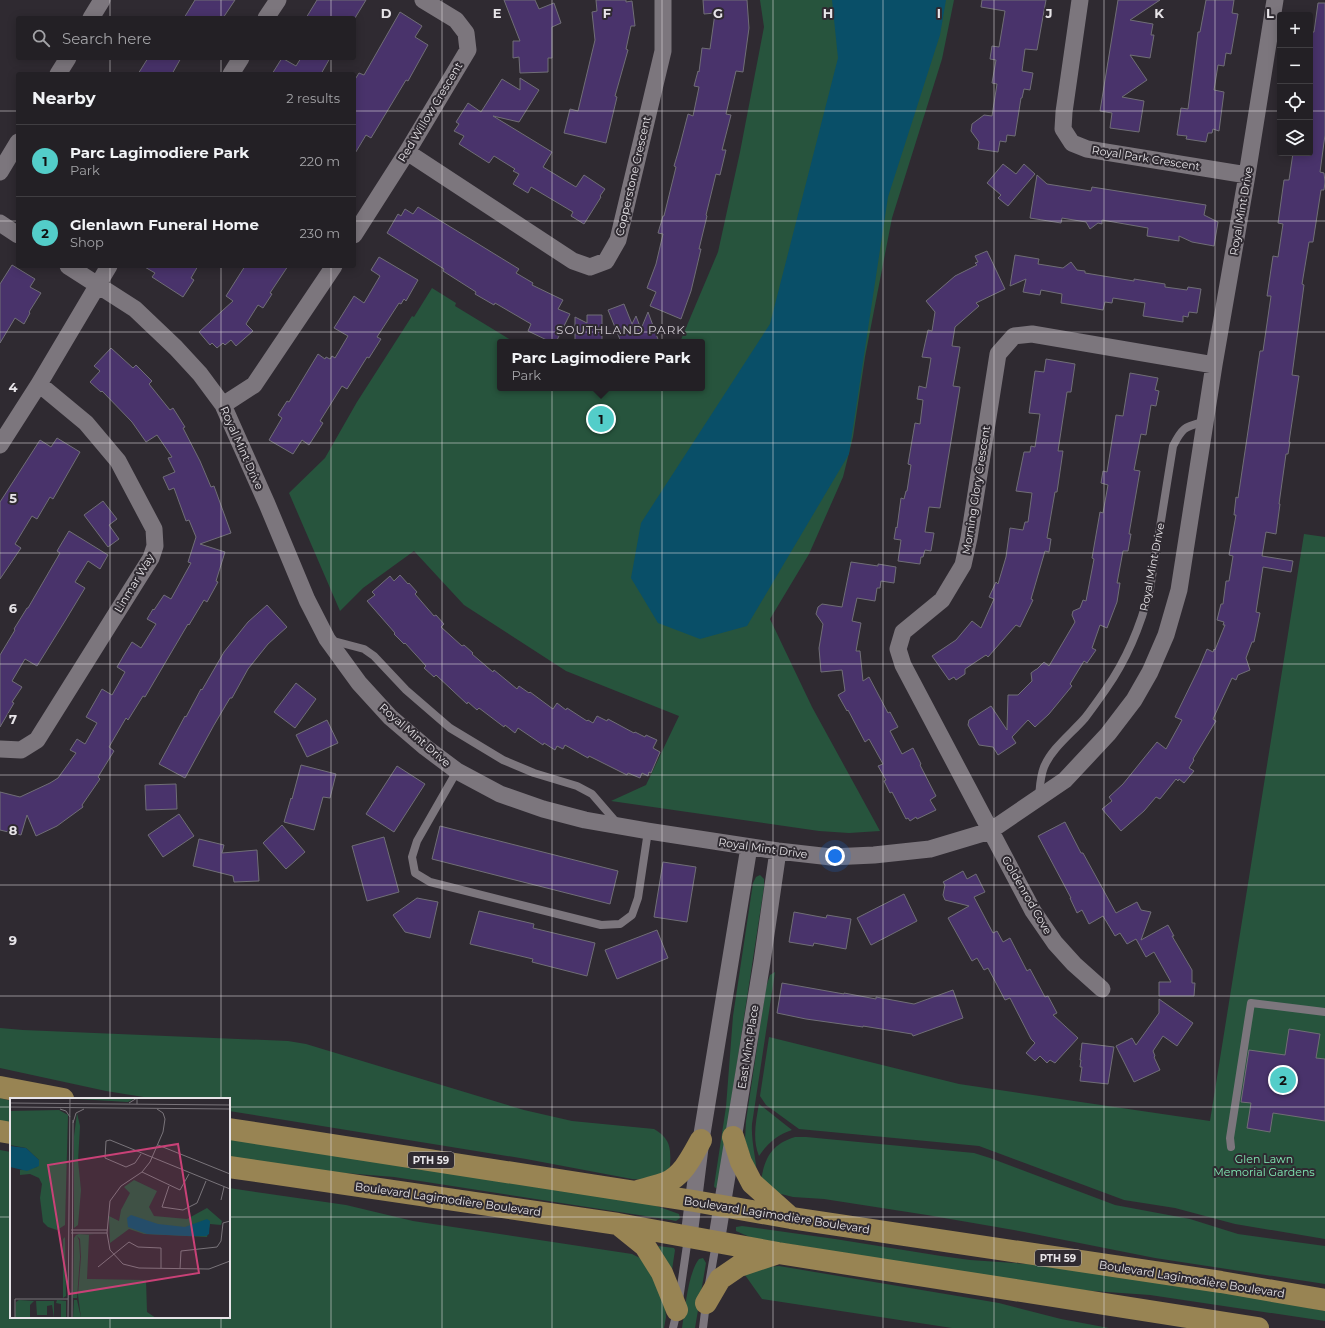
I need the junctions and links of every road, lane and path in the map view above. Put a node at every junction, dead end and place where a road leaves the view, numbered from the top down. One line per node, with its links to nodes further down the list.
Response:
1 (102, 0): 7 (street)
2 (278, 0): 8 (street)
3 (423, 0): 14 (street, Red Willow Crescent)
4 (663, 0): 14 (street, Copperstone Crescent)
5 (1080, 0): 16 (street, Royal Park Crescent)
6 (1275, 0): 16 (street, Royal Mint Drive)
7 (92, 16)
8 (267, 16)
9 (67, 60): 11 (street)
10 (240, 60): 12 (street)
11 (59, 72)
12 (232, 72)
13 (16, 145): 15 (street)
14 (407, 152): 18 (street, Red Willow Crescent)
15 (0, 172)
16 (1247, 175): 24 (street, Royal Mint Drive)
17 (0, 223): 19 (street)
18 (356, 232)
19 (16, 234)
20 (71, 268): 23 (street, Royal Mint Drive)
21 (108, 268): 23 (street)
22 (333, 268): 26 (street)
23 (98, 284): 25 (street); 26 (street, Royal Mint Drive)
24 (1214, 364): 27 (street, Royal Mint Drive); 35 (street, Morning Glory Crescent)
25 (39, 384): 28 (street); 30 (street, Linmar Way)
26 (223, 405): 29 (street, Royal Mint Drive)
27 (1206, 421): 32 (street, Royal Mint Drive); 32 (lane, Royal Mint Drive)
28 (0, 445)
29 (327, 639): 31 (street, Royal Mint Drive); 33 (lane)
30 (0, 749)
31 (457, 771): 33 (street, Royal Mint Drive); 34 (lane)
32 (1039, 798): 35 (street, Royal Mint Drive)
33 (619, 825): 34 (street, Royal Mint Drive)
34 (648, 830): 36 (street, Royal Mint Drive)
35 (990, 831): 37 (street, Royal Mint Drive); 38 (street, Goldenrod Cove)
36 (749, 846): 37 (street, Royal Mint Drive); 46 (street)
37 (778, 851): 45 (street, East Mint Place)
38 (1102, 989)
39 (1325, 1012): 47 (lane)
40 (0, 1087): 41 (main road)
41 (58, 1098)
42 (230, 1129): 49 (main road, Boulevard Lagimodière Boulevard / PTH 59)
43 (0, 1131): 44 (main road)
44 (10, 1133)
45 (733, 1137): 51 (street, East Mint Place); 52 (main road)
46 (701, 1140): 49 (main road); 50 (street)
47 (1231, 1147)
48 (230, 1167): 53 (main road, Boulevard Lagimodière Boulevard)
49 (634, 1192): 50 (main road, Boulevard Lagimodière Boulevard / PTH 59)
50 (694, 1201): 51 (main road, Boulevard Lagimodière Boulevard / PTH 59); 54 (street)
51 (722, 1207): 52 (main road, Boulevard Lagimodière Boulevard / PTH 59); 55 (street, East Mint Place)
52 (791, 1218): 57 (main road, Boulevard Lagimodière Boulevard / PTH 59)
53 (618, 1224): 54 (main road, Boulevard Lagimodière Boulevard); 59 (main road)
54 (689, 1236): 55 (main road, Boulevard Lagimodière Boulevard); 59 (lane)
55 (716, 1243): 56 (main road, Boulevard Lagimodière Boulevard); 58 (lane)
56 (778, 1253): 58 (main road); 61 (main road, Boulevard Lagimodière Boulevard)
57 (1325, 1300)
58 (706, 1303): 60 (lane)
59 (675, 1319)
60 (703, 1328)
61 (1258, 1328)

